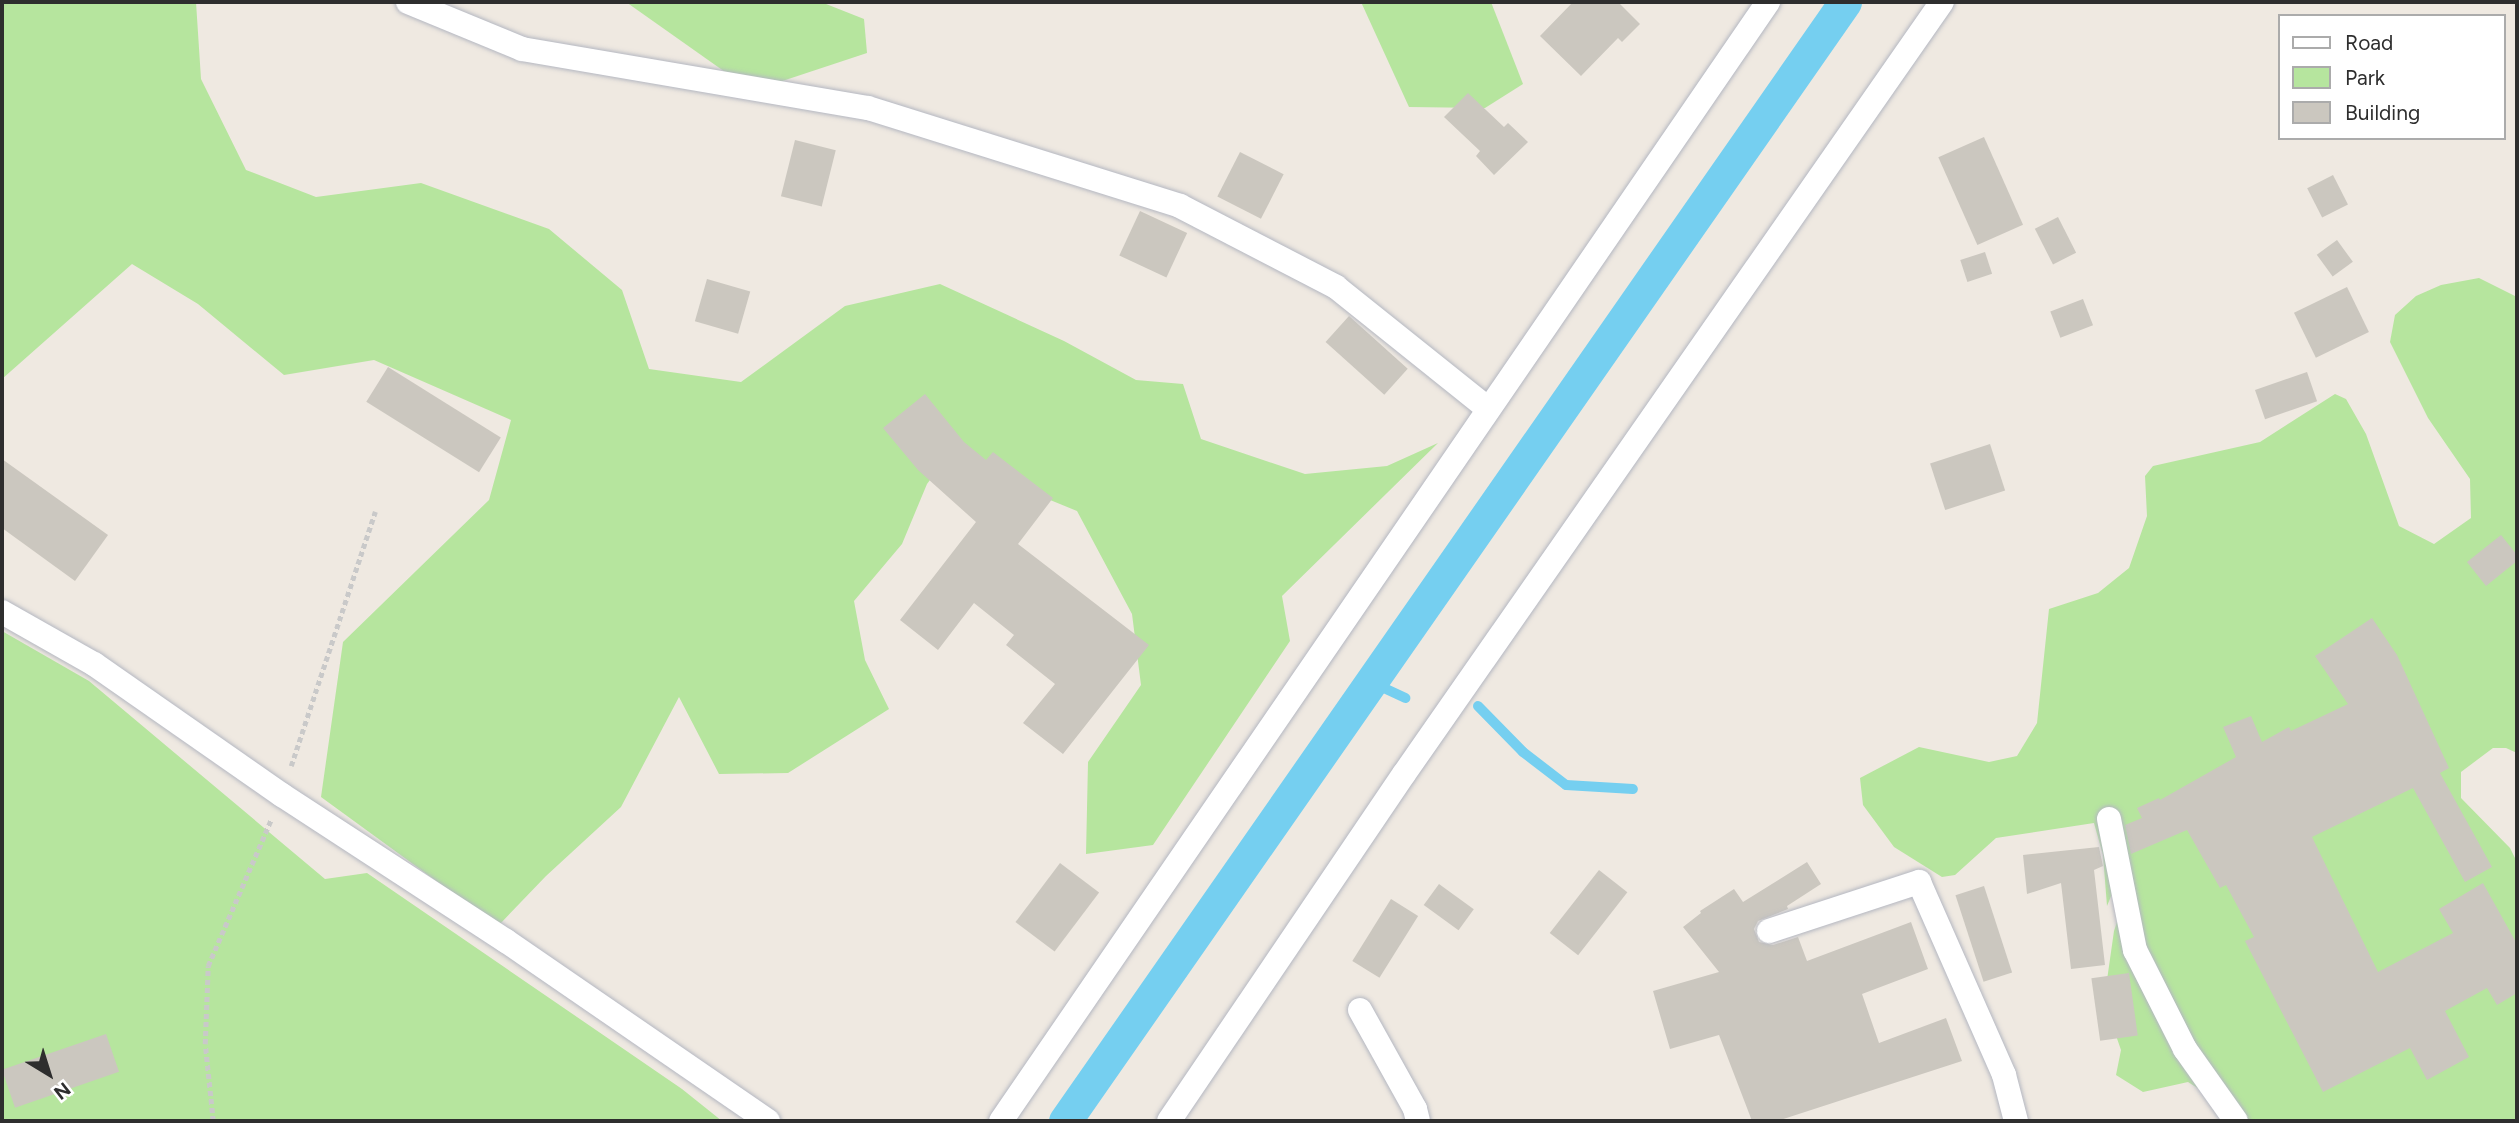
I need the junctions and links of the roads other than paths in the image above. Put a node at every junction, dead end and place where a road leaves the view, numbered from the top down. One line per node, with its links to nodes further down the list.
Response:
1 (408, 2): 4 (street)
2 (1768, 2): 4 (street)
3 (1942, 2): 11 (street)
4 (1487, 408): 10 (street)
5 (2, 612): 9 (street)
6 (2109, 819): 14 (street)
7 (1769, 931): 13 (street)
8 (1360, 1010): 12 (street)
9 (768, 1121)
10 (1001, 1121)
11 (1168, 1121)
12 (1418, 1121)
13 (2016, 1121)
14 (2236, 1121)

